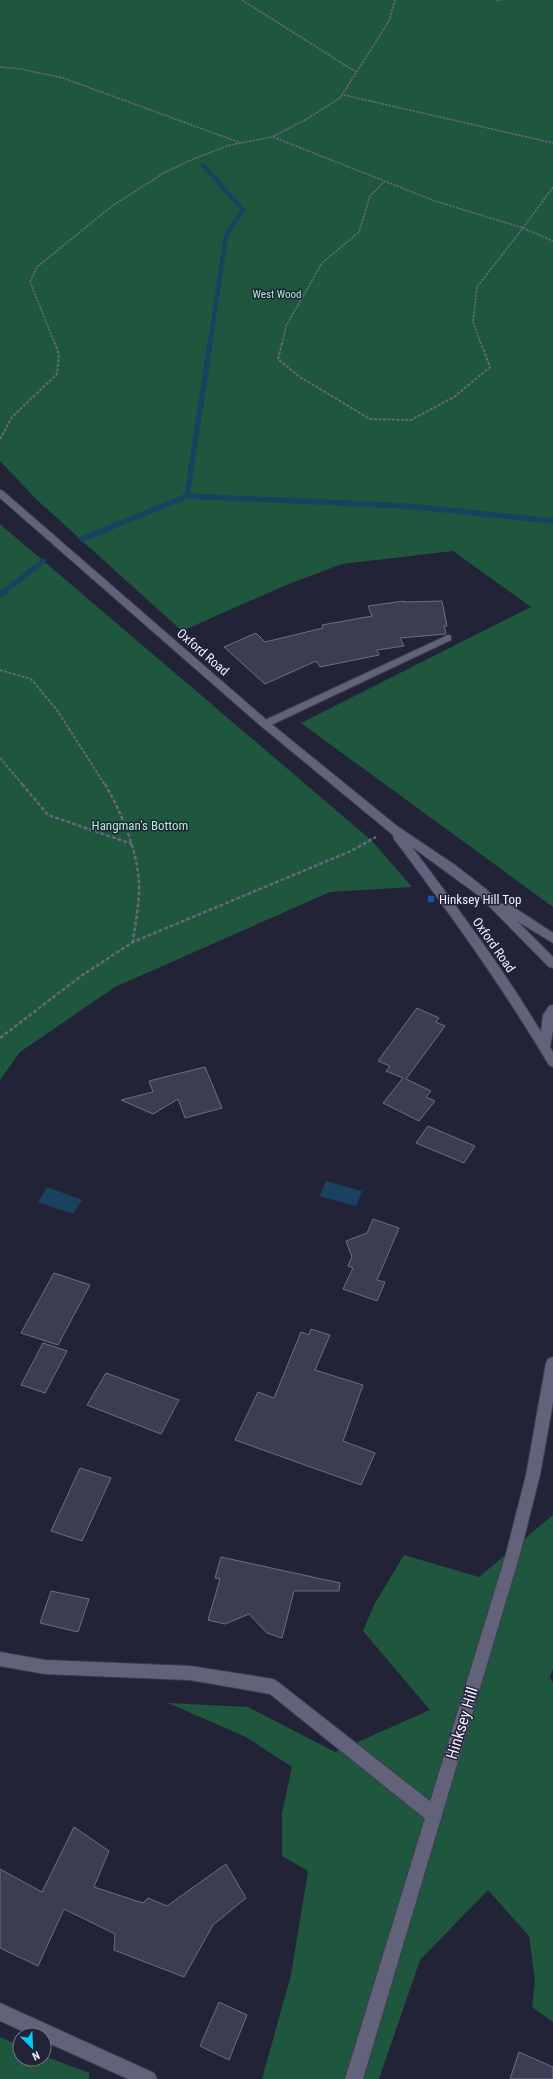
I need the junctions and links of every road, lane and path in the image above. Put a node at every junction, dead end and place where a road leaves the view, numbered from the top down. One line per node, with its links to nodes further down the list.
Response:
1 (242, 0): 6 (path)
2 (395, 0): 6 (path)
3 (496, 0): 4 (path)
4 (502, 0)
5 (0, 67): 9 (path)
6 (356, 72): 7 (path)
7 (344, 95): 8 (path); 10 (path)
8 (272, 137): 9 (path); 11 (path)
9 (241, 143): 15 (path)
10 (553, 143)
11 (384, 182): 13 (path); 13 (path)
12 (553, 187): 13 (path)
13 (523, 228): 14 (path)
14 (553, 241)
15 (0, 439)
16 (0, 493): 19 (street, Oxford Road)
17 (448, 638): 19 (street)
18 (0, 670): 22 (path)
19 (265, 724): 21 (street, Oxford Road)
20 (0, 758): 22 (path)
21 (392, 828): 23 (street, Oxford Road); 25 (path); 29 (street, Oxford Road)
22 (132, 844): 25 (path)
23 (482, 892): 24 (street, Oxford Road); 26 (street, Oxford Road)
24 (553, 939)
25 (133, 942): 28 (path)
26 (553, 964)
27 (553, 1009): 29 (street)
28 (0, 1038)
29 (544, 1046): 30 (street, Oxford Road)
30 (553, 1062)
31 (553, 1363): 33 (street, Hinksey Hill)
32 (0, 1659): 33 (street)
33 (434, 1815): 36 (street, Hinksey Hill)
34 (0, 2012): 35 (street)
35 (148, 2079)
36 (354, 2079)

